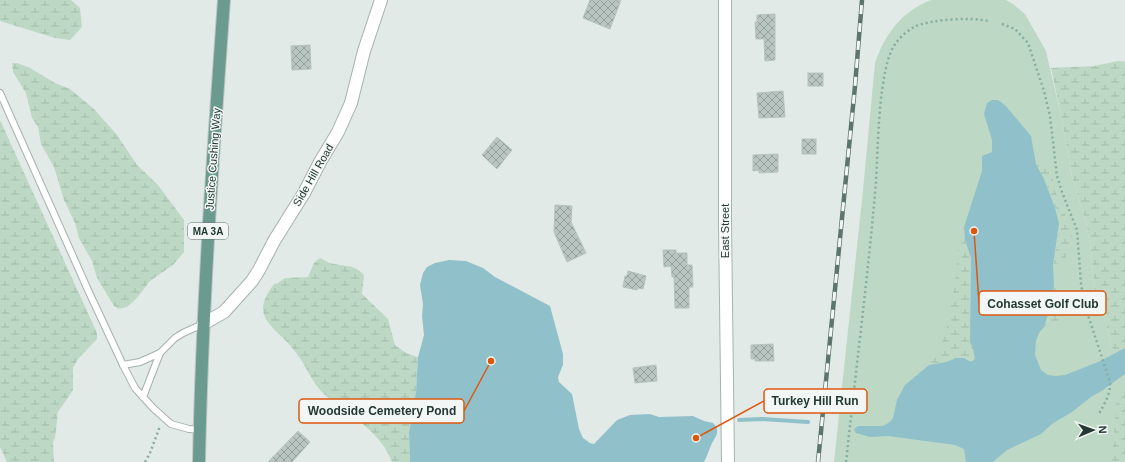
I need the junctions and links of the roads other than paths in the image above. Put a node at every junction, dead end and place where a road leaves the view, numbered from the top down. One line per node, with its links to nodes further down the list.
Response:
1 (224, 0): 5 (main road, Justice Cushing Way / MA 3A)
2 (381, 0): 5 (main road, Side Hill Road)
3 (725, 0): 11 (main road, East Street)
4 (0, 93): 7 (lane)
5 (203, 324): 6 (lane); 9 (main road, Justice Cushing Way / MA 3A)
6 (160, 353): 7 (lane); 8 (lane)
7 (123, 365): 8 (lane)
8 (143, 397): 9 (lane)
9 (200, 430): 10 (main road, Justice Cushing Way / MA 3A)
10 (199, 462)
11 (728, 462)

